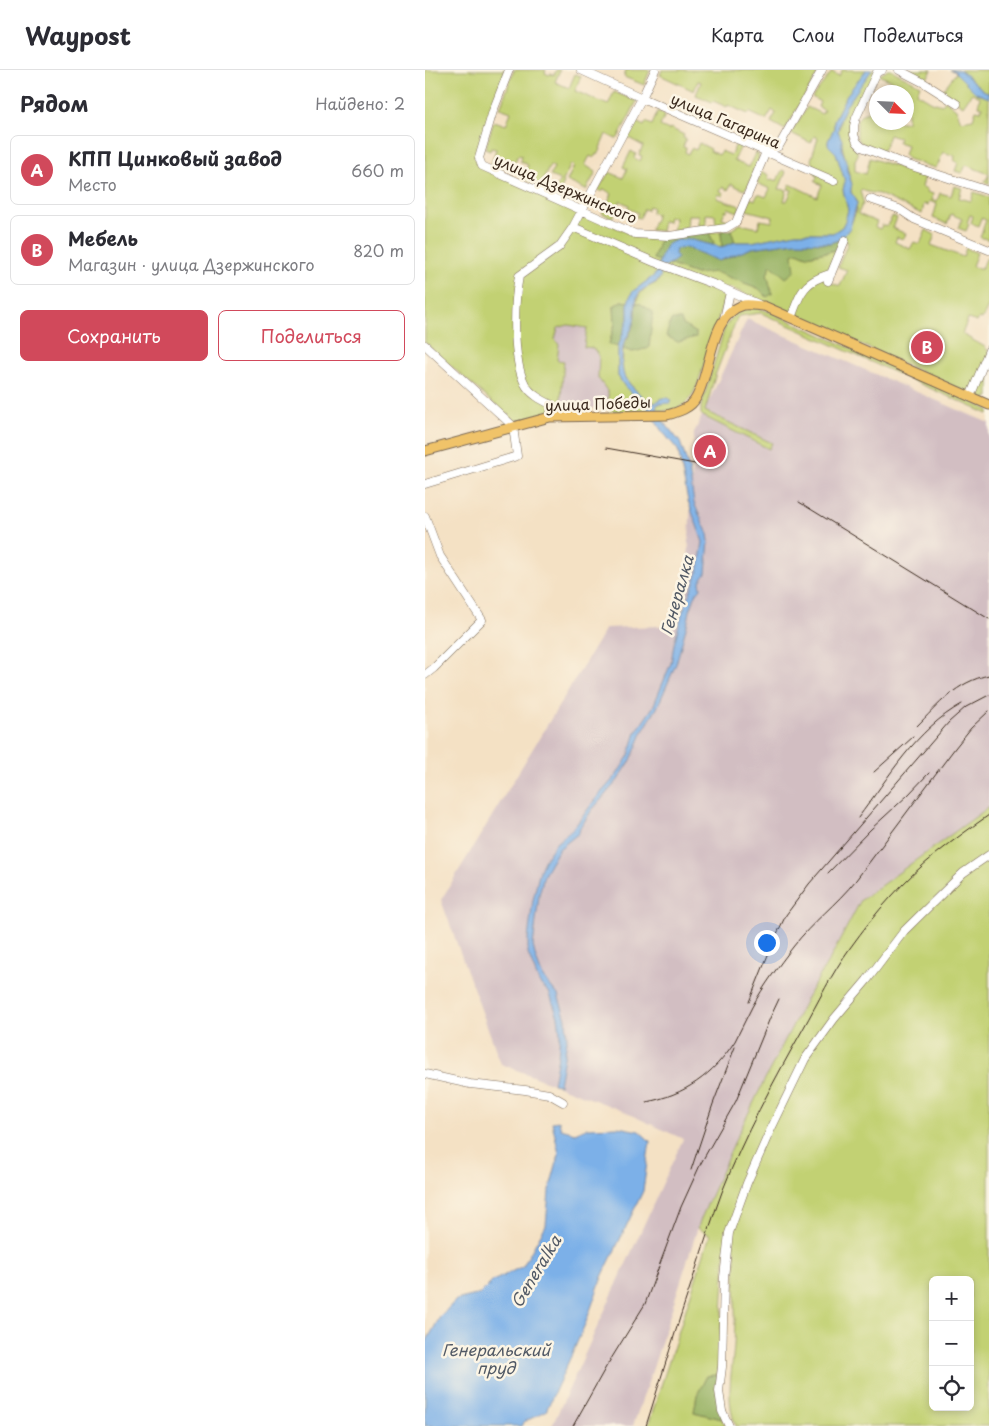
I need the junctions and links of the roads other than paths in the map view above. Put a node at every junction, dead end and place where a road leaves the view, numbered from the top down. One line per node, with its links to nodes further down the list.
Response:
1 (509, 70): 13 (street, улица Дзержинского)
2 (581, 70): 7 (street, улица Гагарина)
3 (655, 70): 7 (street)
4 (822, 70): 9 (street)
5 (882, 70): 11 (street)
6 (899, 70): 8 (street)
7 (642, 98): 9 (street, улица Гагарина); 13 (street)
8 (957, 104)
9 (766, 152): 10 (street, улица Гагарина); 13 (street, улица Дзержинского)
10 (833, 181)
11 (989, 192)
12 (870, 199): 16 (street)
13 (581, 210): 14 (street)
14 (573, 226): 17 (street); 25 (street)
15 (845, 240): 20 (street)
16 (989, 250)
17 (730, 292): 18 (street); 19 (street)
18 (764, 306): 19 (main road); 20 (main road)
19 (724, 318): 25 (main road, улица Победы)
20 (791, 318): 23 (main road)
21 (425, 345): 26 (street)
22 (989, 350): 23 (street)
23 (970, 397): 24 (main road)
24 (989, 405)
25 (550, 417): 26 (main road, улица Победы)
26 (513, 426): 27 (main road, улица Победы); 28 (street)
27 (425, 451)
28 (425, 484)
29 (425, 516): 30 (street)
30 (425, 675)
31 (989, 855): 34 (street)
32 (425, 1074): 33 (street)
33 (563, 1102)
34 (729, 1426)

